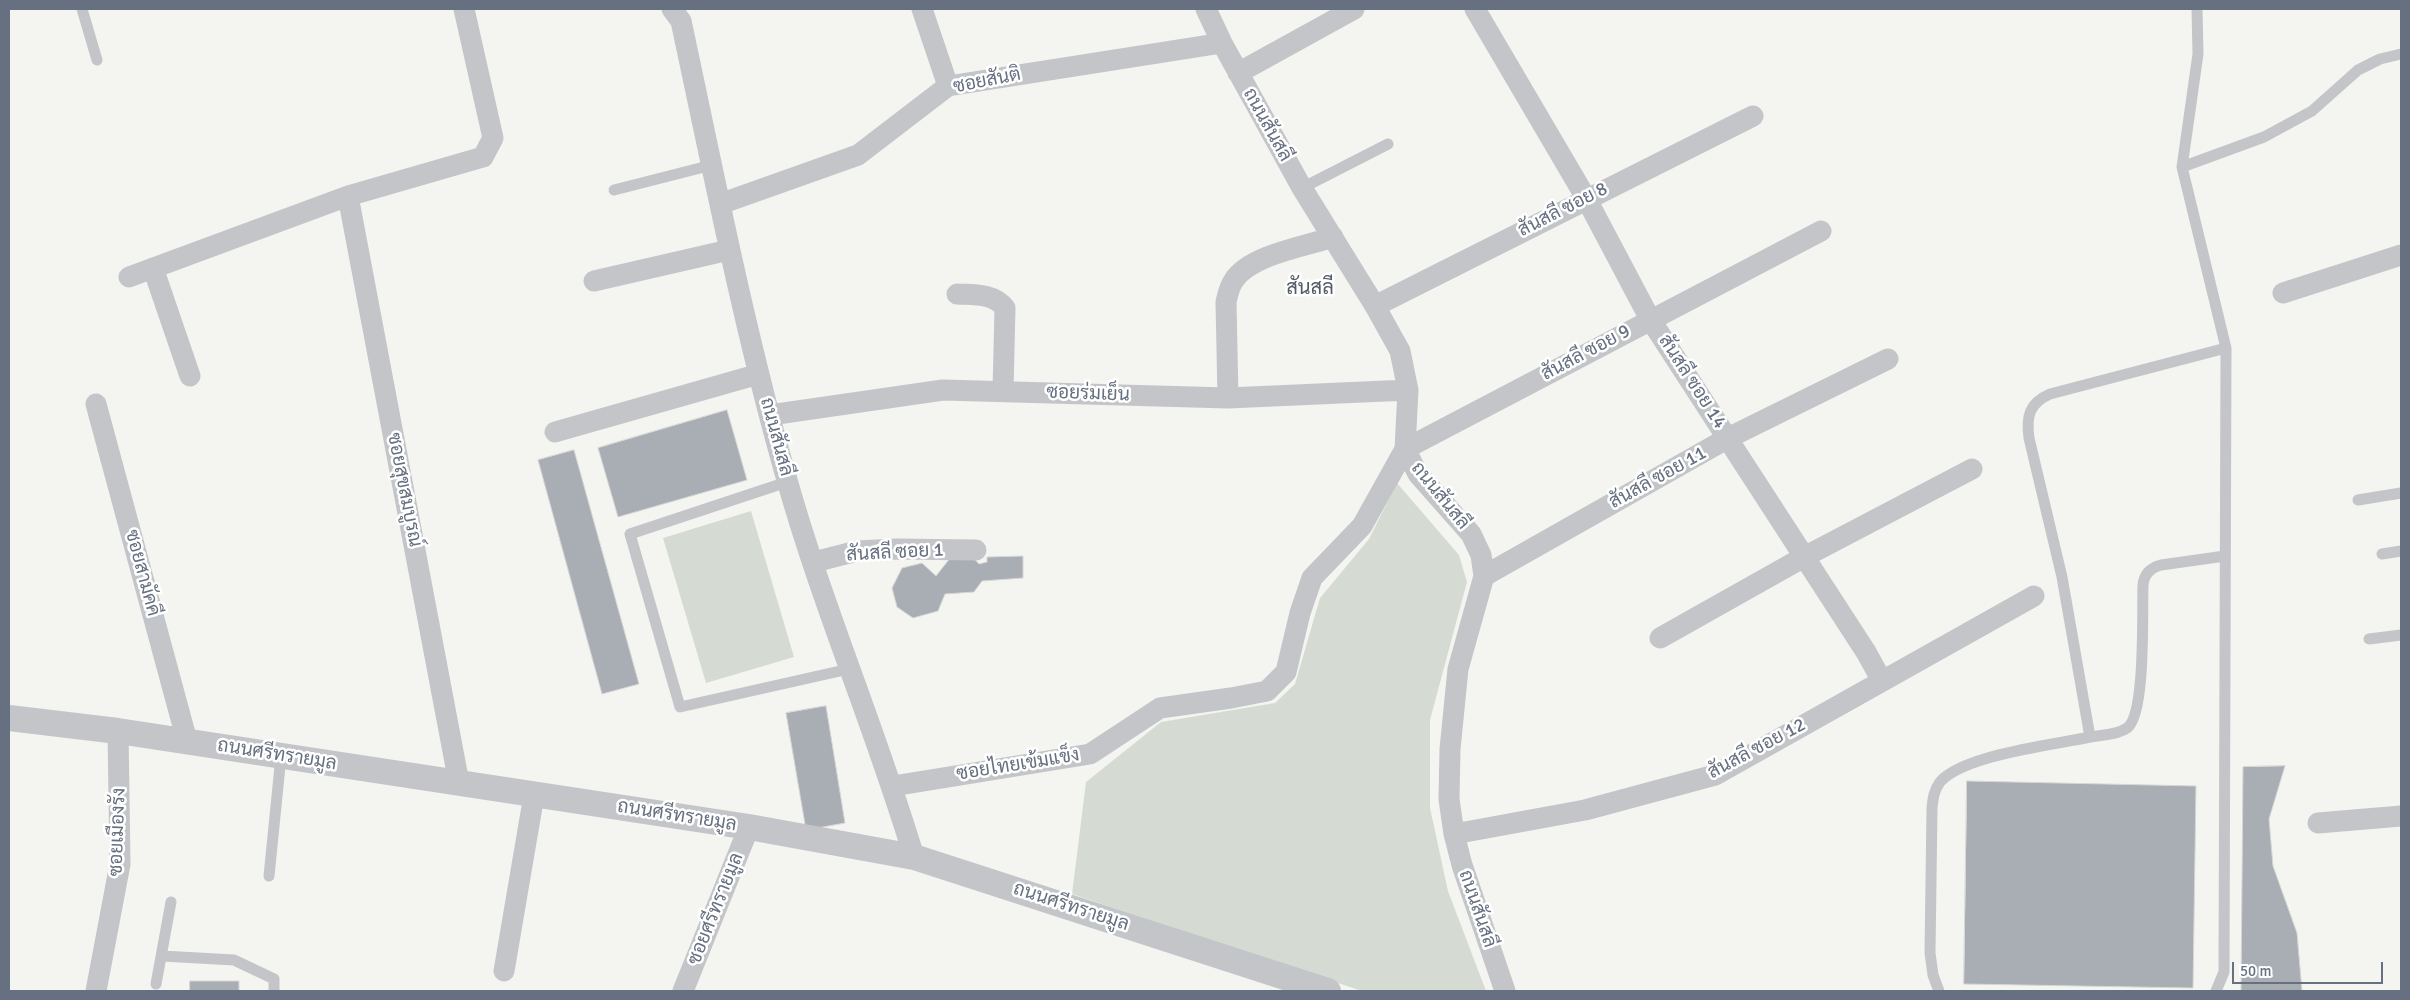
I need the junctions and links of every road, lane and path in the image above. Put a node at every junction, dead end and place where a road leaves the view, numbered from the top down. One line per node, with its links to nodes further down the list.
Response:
1 (82, 9): 11 (lane)
2 (464, 9): 20 (street)
3 (672, 9): 16 (street, ถนนสันสลี)
4 (922, 9): 13 (street)
5 (1206, 9): 9 (street, ถนนสันสลี)
6 (1354, 9): 12 (street)
7 (1476, 9): 21 (street, สันสลี ซอย 14)
8 (2197, 9): 17 (lane)
9 (1222, 44): 12 (street, ถนนสันสลี); 13 (street, ซอยสันติ)
10 (2401, 54): 17 (lane)
11 (97, 60)
12 (1238, 72): 18 (street, ถนนสันสลี)
13 (948, 86): 22 (street, ซอยสันติ)
14 (1753, 116): 21 (street, สันสลี ซอย 8)
15 (1388, 144): 18 (lane)
16 (712, 165): 19 (lane); 22 (street, ถนนสันสลี)
17 (2182, 167): 34 (lane)
18 (1302, 188): 24 (street, ถนนสันสลี)
19 (614, 190)
20 (348, 196): 27 (street); 68 (street, ซอยสุขสมบูรณ์)
21 (1586, 198): 32 (street, สันสลี ซอย 8); 33 (street, สันสลี ซอย 14)
22 (720, 204): 25 (street, ถนนสันสลี)
23 (1821, 231): 33 (street, สันสลี ซอย 9)
24 (1333, 237): 32 (street, ถนนสันสลี); 40 (street)
25 (729, 250): 29 (street); 36 (street, ถนนสันสลี)
26 (2401, 255): 30 (street)
27 (153, 268): 28 (street); 37 (street)
28 (129, 277)
29 (594, 281)
30 (2283, 293)
31 (957, 294): 39 (street)
32 (1375, 306): 38 (street, ถนนสันสลี)
33 (1650, 319): 44 (street, สันสลี ซอย 14); 45 (street, สันสลี ซอย 9)
34 (2226, 348): 53 (lane); 65 (lane)
35 (1888, 359): 44 (street, สันสลี ซอย 11)
36 (759, 374): 42 (street, ถนนสันสลี); 43 (street)
37 (190, 376)
38 (1408, 390): 40 (street, ซอยร่มเย็น); 45 (street, ถนนสันสลี)
39 (1003, 391): 40 (street, ซอยร่มเย็น); 42 (street, ซอยร่มเย็น)
40 (1228, 398)
41 (96, 404): 66 (street, ซอยสามัคคี)
42 (770, 414): 47 (street, ถนนสันสลี)
43 (555, 432)
44 (1728, 438): 54 (street, สันสลี ซอย 14); 56 (street, สันสลี ซอย 11)
45 (1405, 449): 56 (street, ถนนสันสลี); 69 (street, ซอยไทยเข้มแข็ง)
46 (1972, 469): 54 (street)
47 (788, 482): 55 (street, ถนนสันสลี); 61 (lane)
48 (2401, 493): 49 (lane)
49 (2358, 500)
50 (976, 550): 55 (street, สันสลี ซอย 1)
51 (2401, 551): 52 (lane)
52 (2382, 554)
53 (2225, 556): 65 (lane); 87 (lane)
54 (1804, 557): 59 (street); 62 (street, สันสลี ซอย 14)
55 (814, 562): 61 (street, ถนนสันสลี)
56 (1484, 576): 74 (street, ถนนสันสลี)
57 (2034, 596): 62 (street, สันสลี ซอย 12)
58 (2401, 635): 60 (lane)
59 (1660, 638)
60 (2369, 639)
61 (849, 669): 69 (street, ถนนสันสลี)
62 (1882, 681): 74 (street, สันสลี ซอย 12)
63 (9, 718): 64 (street, ถนนศรีทรายมูล)
64 (118, 731): 66 (street, ถนนศรีทรายมูล); 81 (street, ซอยเมืองรัง)
65 (2090, 738): 86 (lane)
66 (187, 741): 67 (street, ถนนศรีทรายมูล)
67 (281, 756): 68 (street, ถนนศรีทรายมูล); 76 (lane)
68 (459, 783): 70 (street, ถนนศรีทรายมูล)
69 (893, 786): 75 (street, ถนนสันสลี)
70 (534, 795): 73 (street, ถนนศรีทรายมูล); 79 (street)
71 (2401, 816): 72 (street)
72 (2318, 823)
73 (749, 827): 75 (street, ถนนศรีทรายมูล); 83 (street, ซอยศรีทรายมูล)
74 (1454, 834): 85 (street, ถนนสันสลี)
75 (914, 857): 84 (street, ถนนศรีทรายมูล)
76 (269, 876)
77 (171, 902): 78 (lane)
78 (162, 956): 80 (lane); 82 (lane)
79 (504, 971)
80 (156, 984)
81 (96, 991)
82 (274, 991)
83 (683, 991)
84 (1328, 991)
85 (1505, 991)
86 (1940, 991)
87 (2216, 991)

